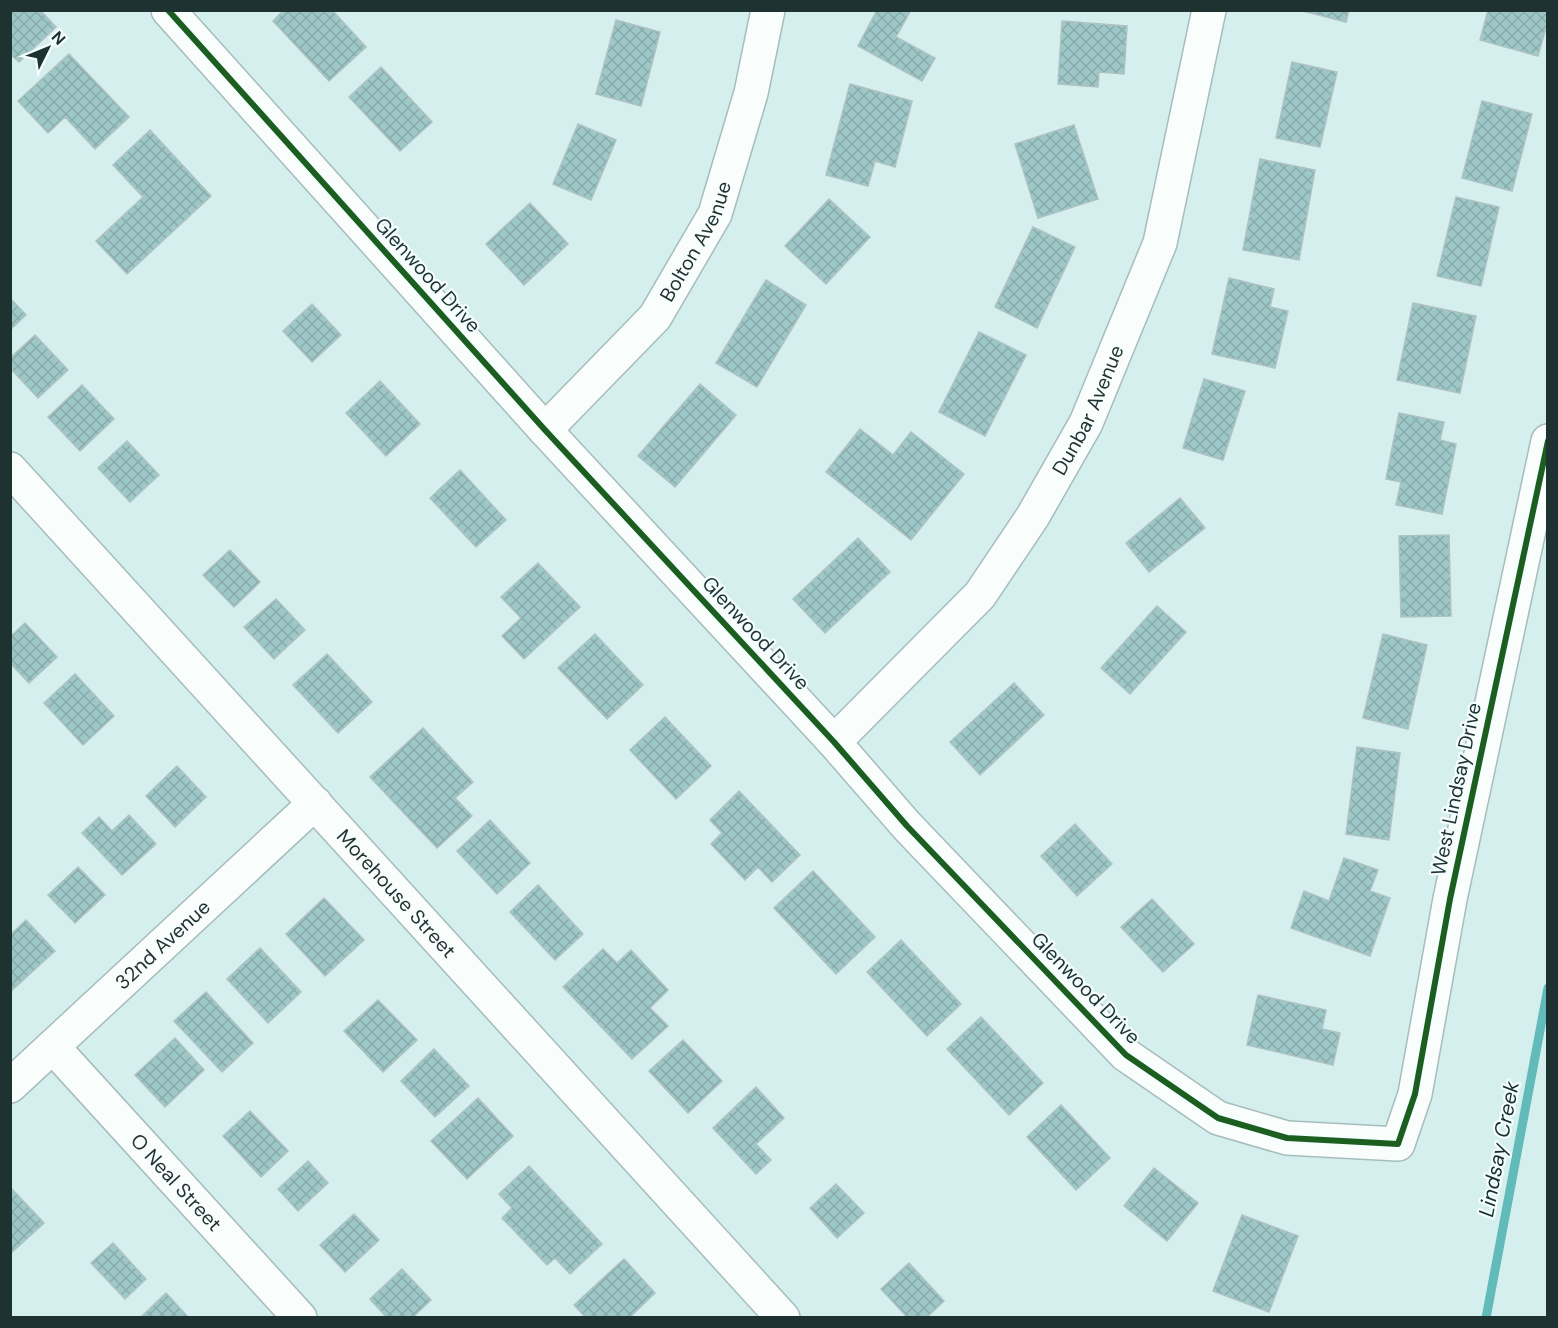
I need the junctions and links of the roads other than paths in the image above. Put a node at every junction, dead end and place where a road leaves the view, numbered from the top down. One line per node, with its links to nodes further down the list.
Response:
1 (168, 10): 4 (street, Glenwood Drive)
2 (768, 10): 4 (street, Bolton Avenue)
3 (1209, 10): 7 (street, Dunbar Avenue)
4 (545, 430): 7 (street, Glenwood Drive)
5 (1548, 441): 11 (street, West Lindsay Drive)
6 (10, 469): 8 (street, Morehouse Street)
7 (834, 742): 11 (street, Glenwood Drive)
8 (315, 803): 9 (street, 32nd Avenue); 13 (street, Morehouse Street)
9 (53, 1047): 10 (street, 32nd Avenue); 12 (street, O Neal Street)
10 (10, 1086)
11 (1398, 1144)
12 (300, 1317)
13 (783, 1317)

